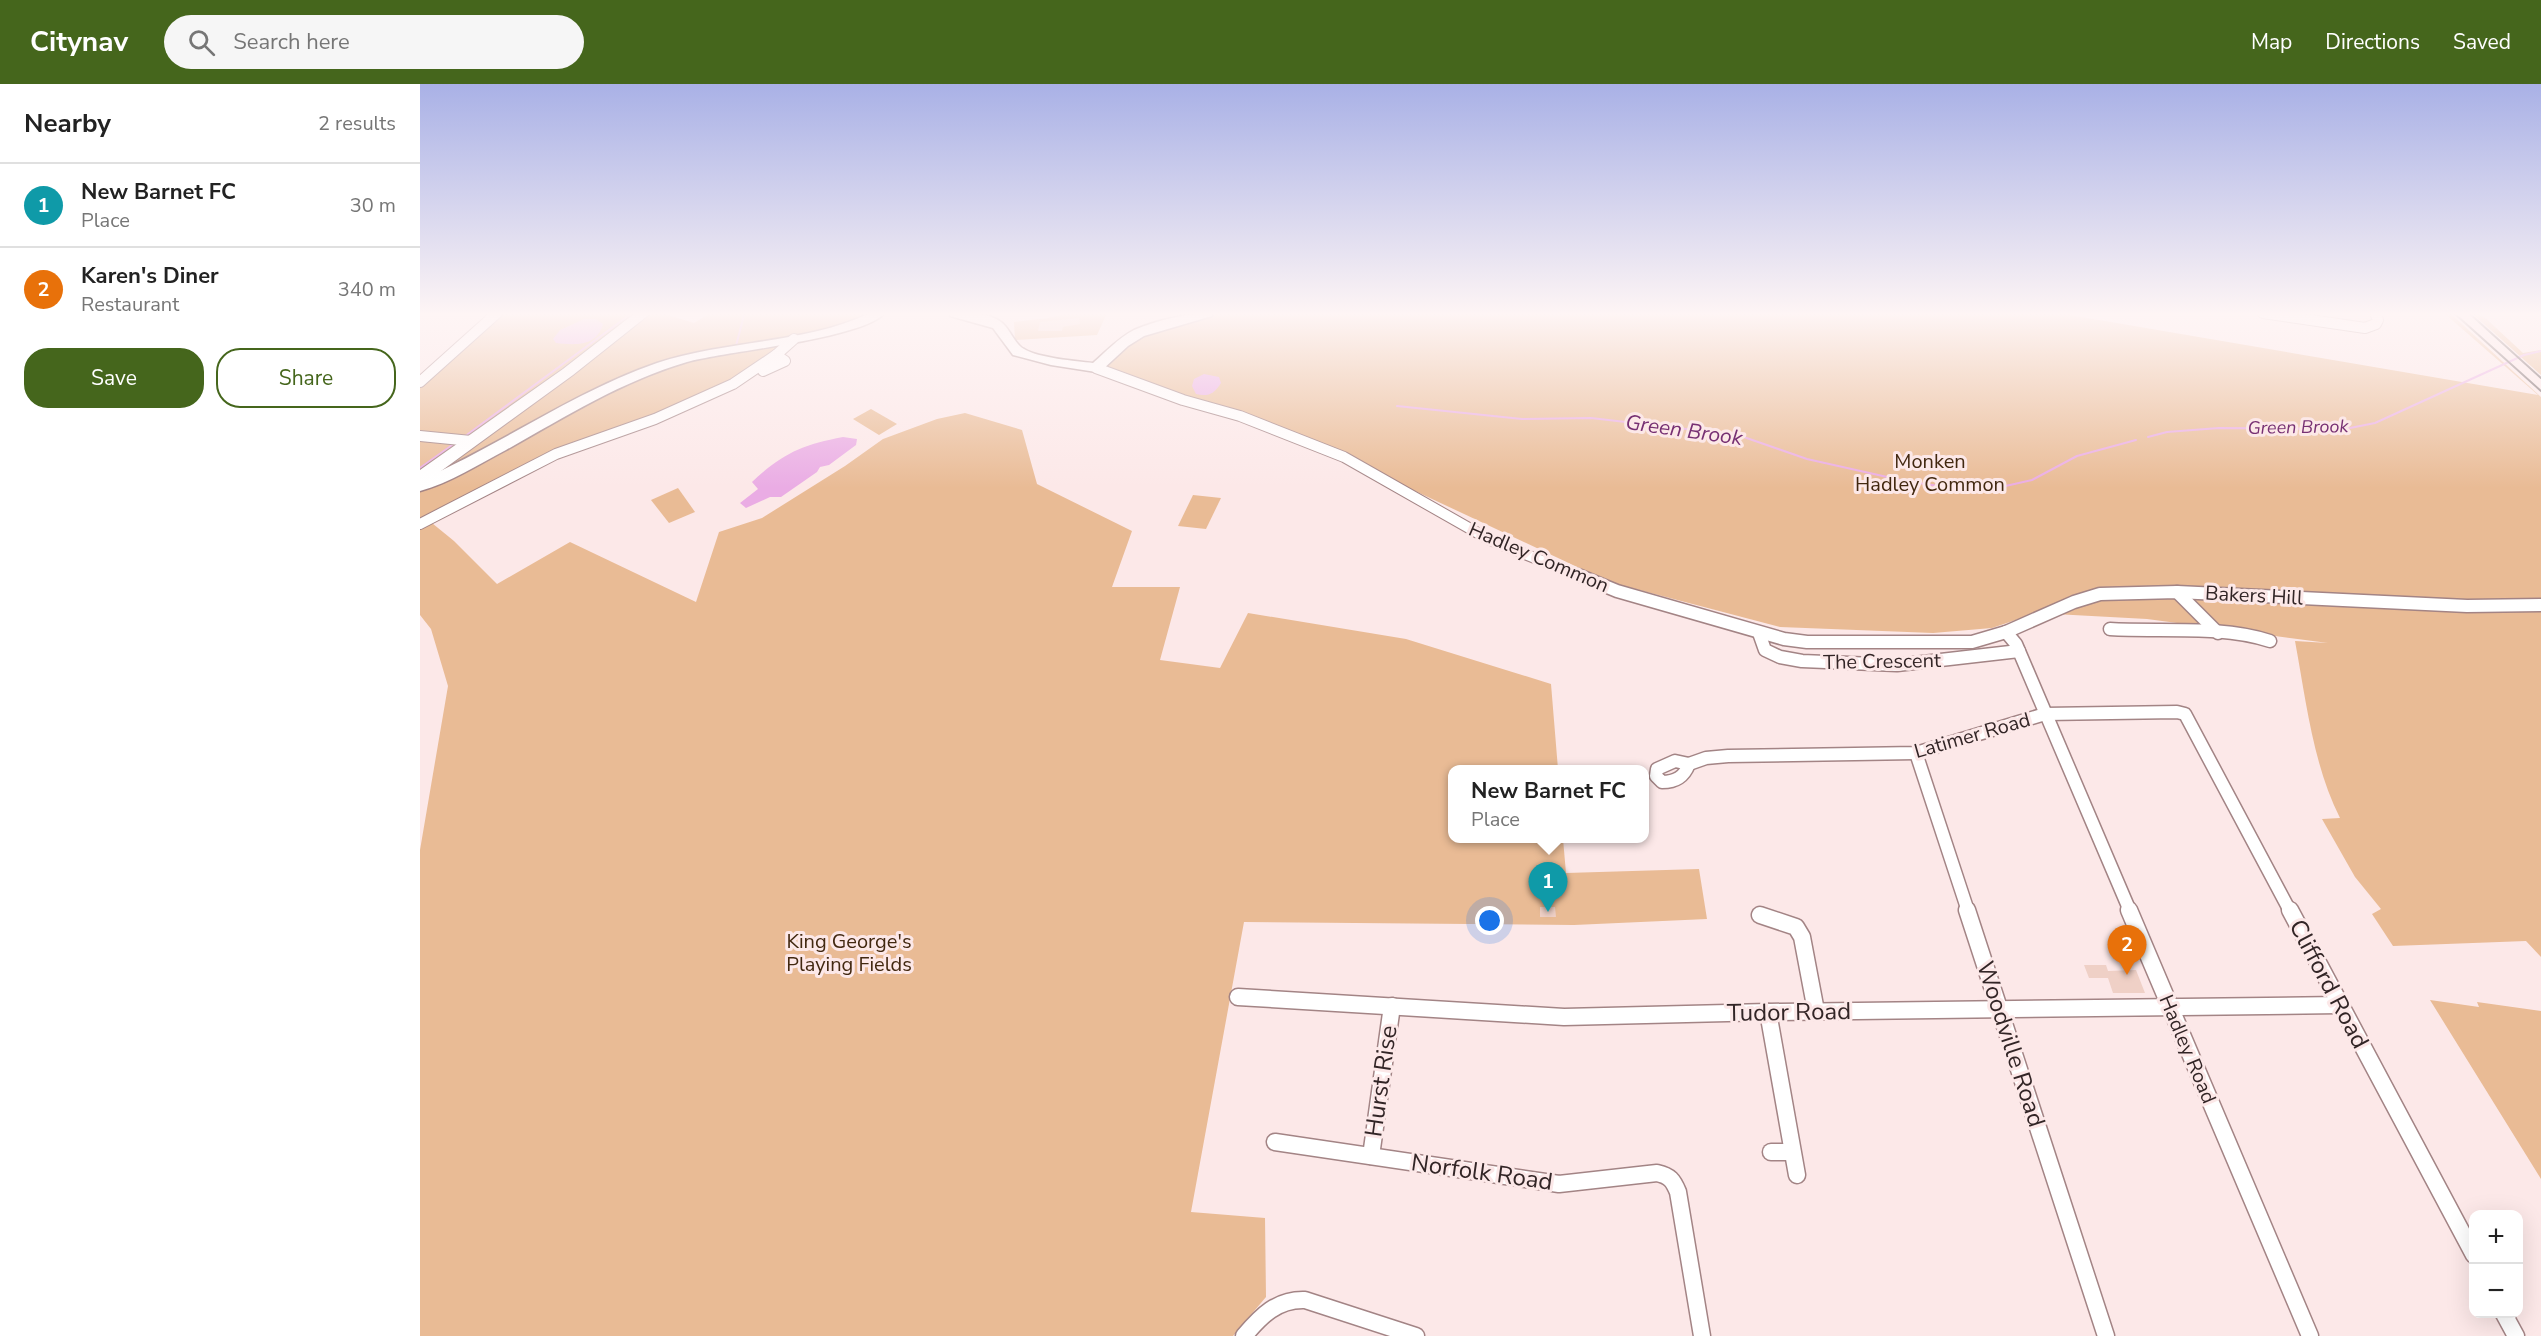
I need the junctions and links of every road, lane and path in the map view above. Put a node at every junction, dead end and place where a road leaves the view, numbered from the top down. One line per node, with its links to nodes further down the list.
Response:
1 (432, 371): 6 (street)
2 (569, 371): 8 (main road)
3 (647, 371): 10 (street)
4 (753, 371): 11 (street)
5 (1105, 371): 16 (street, Hadley Common)
6 (420, 382)
7 (420, 436): 8 (street)
8 (471, 441): 9 (main road)
9 (420, 478)
10 (420, 486)
11 (420, 524)
12 (2177, 591): 13 (street, Bakers Hill); 15 (street, Bakers Hill); 17 (street)
13 (2541, 605)
14 (2110, 629): 17 (street)
15 (2006, 632): 16 (street, Hadley Common); 19 (street, Hadley Road)
16 (1759, 633): 19 (street, The Crescent)
17 (2218, 633): 18 (street)
18 (2270, 641)
19 (2019, 651): 20 (street, Hadley Road)
20 (2045, 714): 21 (street, Latimer Road); 22 (street, Latimer Road); 28 (street, Hadley Road)
21 (2185, 714): 26 (street, Clifford Road)
22 (1916, 753): 23 (street, Latimer Road); 29 (street, Woodville Road)
23 (1689, 764)
24 (1760, 915): 30 (street)
25 (1238, 997): 27 (street, Tudor Road)
26 (2340, 1005): 28 (street, Tudor Road); 37 (street, Clifford Road)
27 (1392, 1006): 31 (street, Tudor Road); 35 (street, Hurst Rise)
28 (2170, 1007): 29 (street, Tudor Road); 43 (street, Hadley Road)
29 (2000, 1009): 30 (street, Tudor Road); 42 (street, Woodville Road)
30 (1816, 1011): 31 (street, Tudor Road)
31 (1768, 1012): 34 (street)
32 (1275, 1142): 35 (street, Norfolk Road)
33 (1771, 1152): 34 (street)
34 (1792, 1152): 36 (street)
35 (1371, 1156): 41 (street, Norfolk Road)
36 (1797, 1174)
37 (2469, 1247)
38 (2506, 1318): 44 (street)
39 (1244, 1336): 40 (street)
40 (1416, 1336)
41 (1702, 1336)
42 (2106, 1336)
43 (2310, 1336)
44 (2516, 1336)

